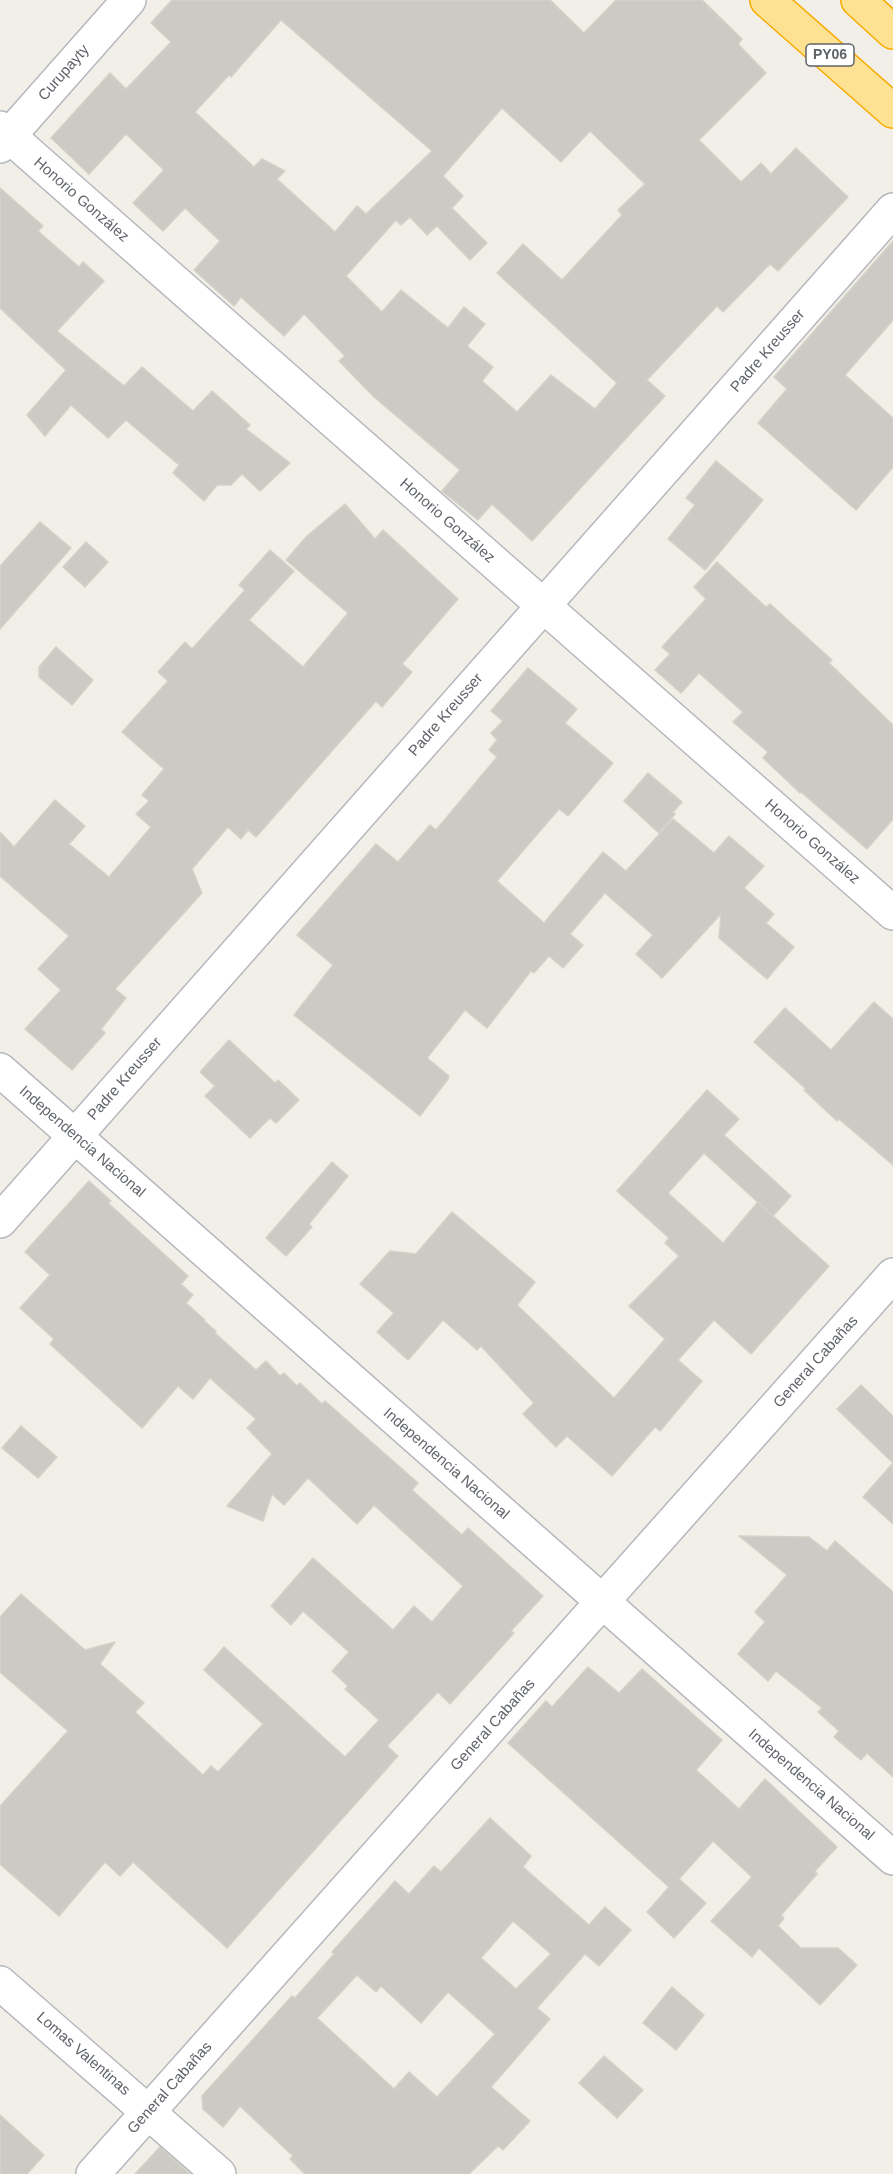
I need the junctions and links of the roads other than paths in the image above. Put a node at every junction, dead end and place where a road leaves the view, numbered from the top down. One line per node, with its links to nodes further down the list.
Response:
1 (129, 0): 6 (street, Curupayty)
2 (767, 0): 5 (highway, PY06)
3 (858, 0): 4 (highway)
4 (893, 32)
5 (893, 111)
6 (3, 137): 8 (street, Honorio González)
7 (893, 210): 8 (street, Padre Kreusser)
8 (543, 606): 9 (street, Honorio González); 11 (street, Padre Kreusser)
9 (893, 913)
10 (0, 1070): 11 (street, Independencia Nacional)
11 (75, 1136): 12 (street, Padre Kreusser); 14 (street, Independencia Nacional)
12 (0, 1221)
13 (893, 1275): 14 (street, General Cabañas)
14 (603, 1602): 15 (street, Independencia Nacional); 17 (street, General Cabañas)
15 (893, 1858)
16 (0, 1983): 17 (street, Lomas Valentinas)
17 (149, 2111): 18 (street, General Cabañas); 19 (street, Lomas Valentinas)
18 (93, 2174)
19 (219, 2174)

